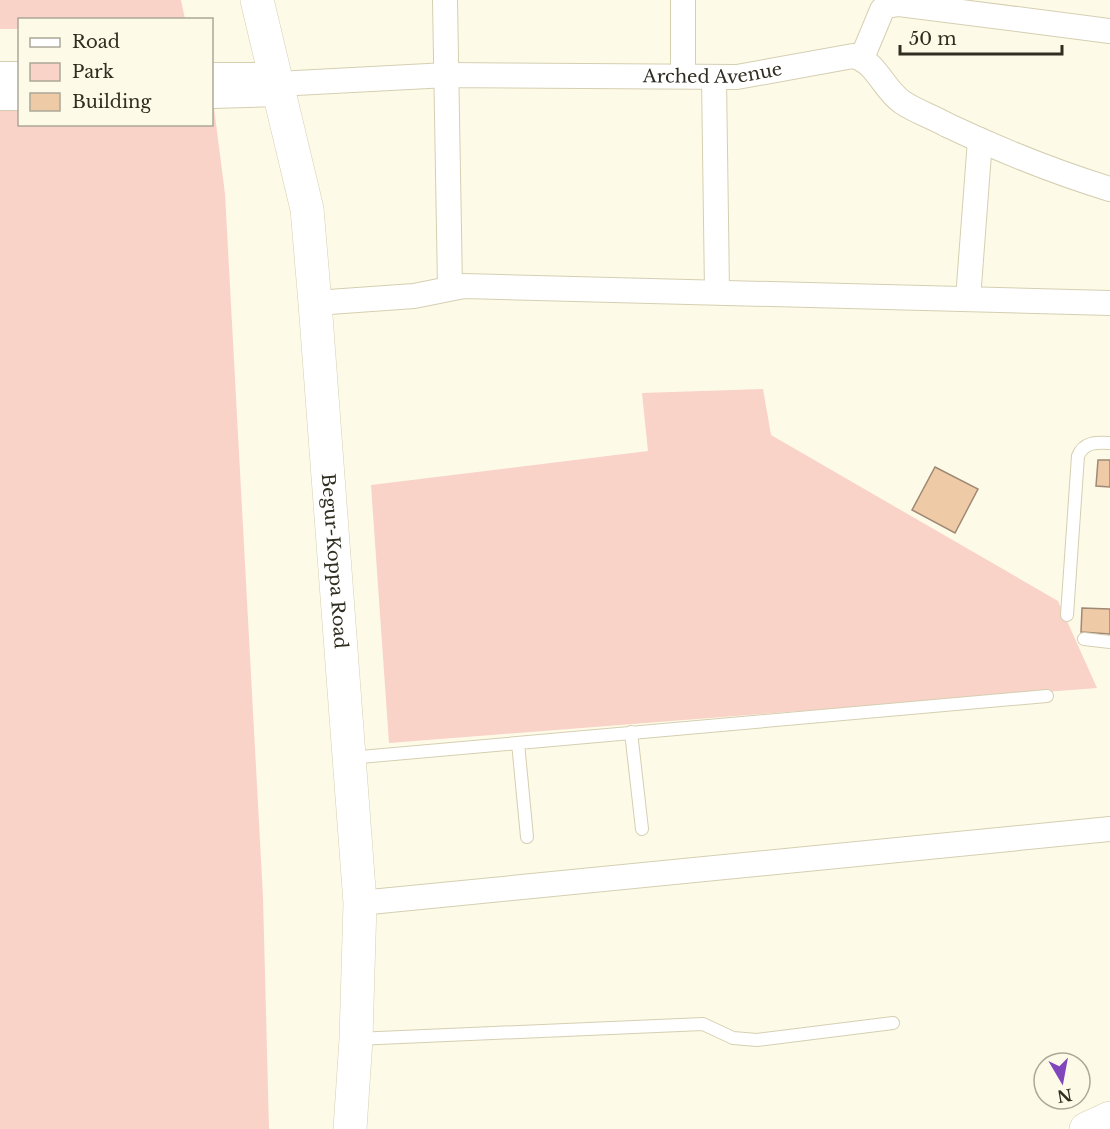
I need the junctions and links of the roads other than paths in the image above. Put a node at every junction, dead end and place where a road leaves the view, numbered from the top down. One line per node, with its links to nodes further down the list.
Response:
1 (257, 0): 13 (main road, Begur-Koppa Road)
2 (445, 0): 10 (street)
3 (682, 0): 11 (street)
4 (875, 0): 6 (street)
5 (1110, 31): 6 (street)
6 (862, 58): 12 (street, Arched Avenue); 17 (street)
7 (0, 74): 8 (street)
8 (18, 74)
9 (213, 75): 13 (street)
10 (447, 75): 11 (street, Arched Avenue); 13 (street, Arched Avenue); 19 (street)
11 (683, 76): 12 (street, Arched Avenue)
12 (714, 78): 20 (street)
13 (277, 85): 14 (street); 22 (main road, Begur-Koppa Road)
14 (213, 96)
15 (0, 98): 16 (street)
16 (18, 98)
17 (980, 140): 18 (street); 21 (street)
18 (1110, 189)
19 (450, 288): 20 (street); 22 (street)
20 (717, 292): 21 (street)
21 (968, 299): 23 (street)
22 (315, 303): 31 (main road, Begur-Koppa Road)
23 (1110, 303)
24 (1110, 443): 25 (lane)
25 (1067, 615)
26 (1084, 639): 27 (lane)
27 (1110, 642)
28 (1047, 696): 29 (lane)
29 (631, 732): 30 (lane); 32 (lane)
30 (518, 743): 31 (lane); 34 (lane)
31 (350, 758): 35 (main road, Begur-Koppa Road)
32 (642, 829)
33 (1110, 829): 35 (street)
34 (527, 837)
35 (360, 903): 37 (main road, Begur-Koppa Road)
36 (893, 1023): 37 (lane)
37 (356, 1039): 39 (main road, Begur-Koppa Road)
38 (1110, 1118): 40 (main road)
39 (350, 1129)
40 (1086, 1129)

